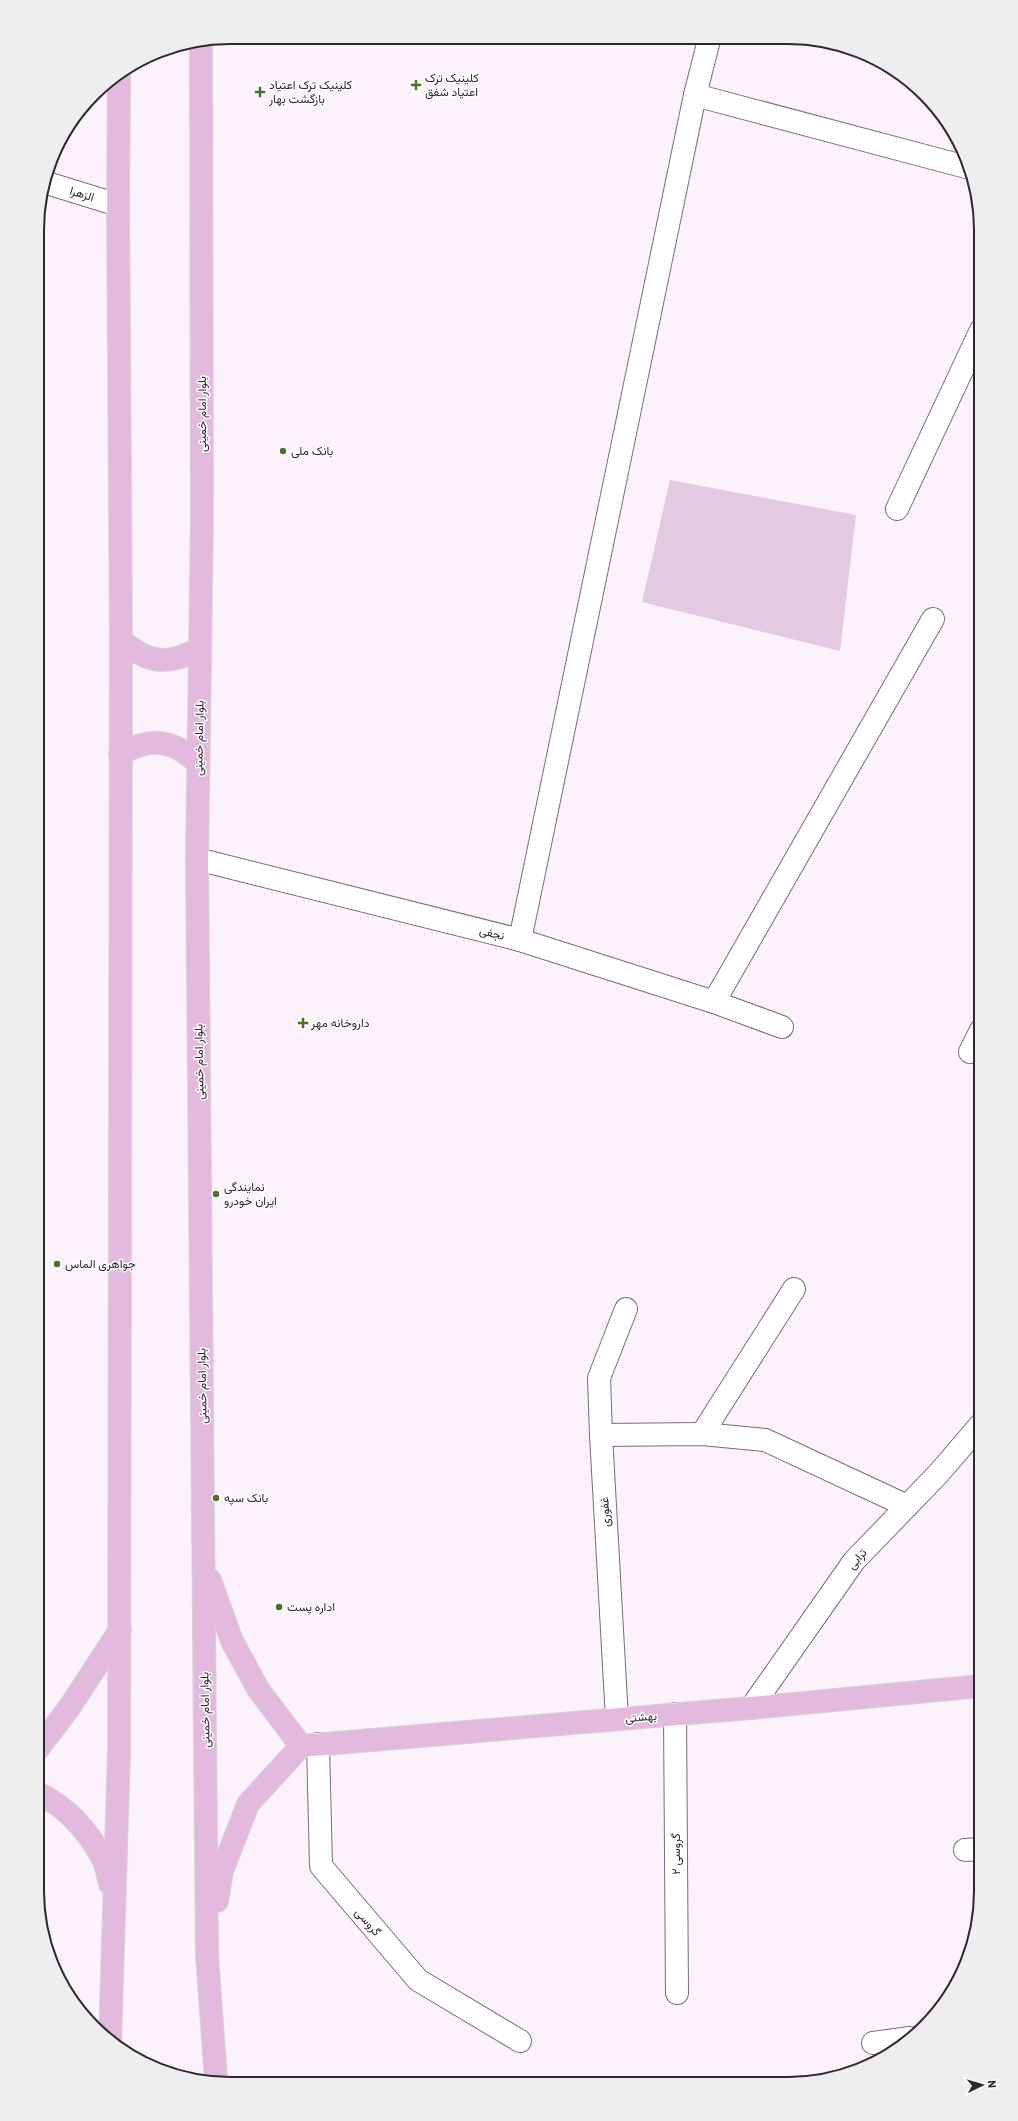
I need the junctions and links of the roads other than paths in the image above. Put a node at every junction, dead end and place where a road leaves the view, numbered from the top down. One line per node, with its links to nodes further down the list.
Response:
1 (708, 44): 4 (street)
2 (201, 47): 12 (main road, بلوار امام خمینی)
3 (119, 81): 7 (main road)
4 (695, 95): 5 (street); 16 (street)
5 (963, 166)
6 (50, 184): 7 (street, الزهرا)
7 (118, 205): 11 (main road)
8 (974, 345): 9 (street)
9 (897, 509)
10 (934, 619): 17 (street)
11 (121, 640): 12 (main road); 13 (main road)
12 (200, 648): 14 (main road, بلوار امام خمینی)
13 (120, 754): 14 (main road); 28 (main road)
14 (198, 763): 15 (main road, بلوار امام خمینی)
15 (197, 859): 16 (street, نجفی); 27 (main road, بلوار امام خمینی)
16 (520, 940): 17 (street, نجفی)
17 (714, 1002): 18 (street, نجفی)
18 (782, 1027)
19 (974, 1044): 20 (street)
20 (970, 1052)
21 (794, 1289): 24 (street)
22 (626, 1309): 25 (street, غفوری)
23 (974, 1432): 26 (street, ترابی)
24 (702, 1434): 25 (street); 26 (street)
25 (600, 1435): 32 (street, غفوری)
26 (907, 1506): 30 (street, ترابی)
27 (204, 1562): 34 (main road); 37 (main road, بلوار امام خمینی)
28 (120, 1630): 33 (main road); 36 (main road)
29 (974, 1687): 30 (main road, بهشتی)
30 (751, 1708): 31 (main road, بهشتی)
31 (675, 1714): 32 (main road, بهشتی); 38 (street, گروسی ۲)
32 (617, 1719): 34 (main road, بهشتی)
33 (44, 1741)
34 (310, 1745): 37 (main road); 41 (street, گروسی)
35 (44, 1796): 36 (main road)
36 (114, 1896): 39 (main road)
37 (207, 1955): 43 (main road, بلوار امام خمینی)
38 (677, 1993)
39 (110, 2034)
40 (901, 2039): 42 (street)
41 (520, 2041)
42 (873, 2043)
43 (217, 2077)

